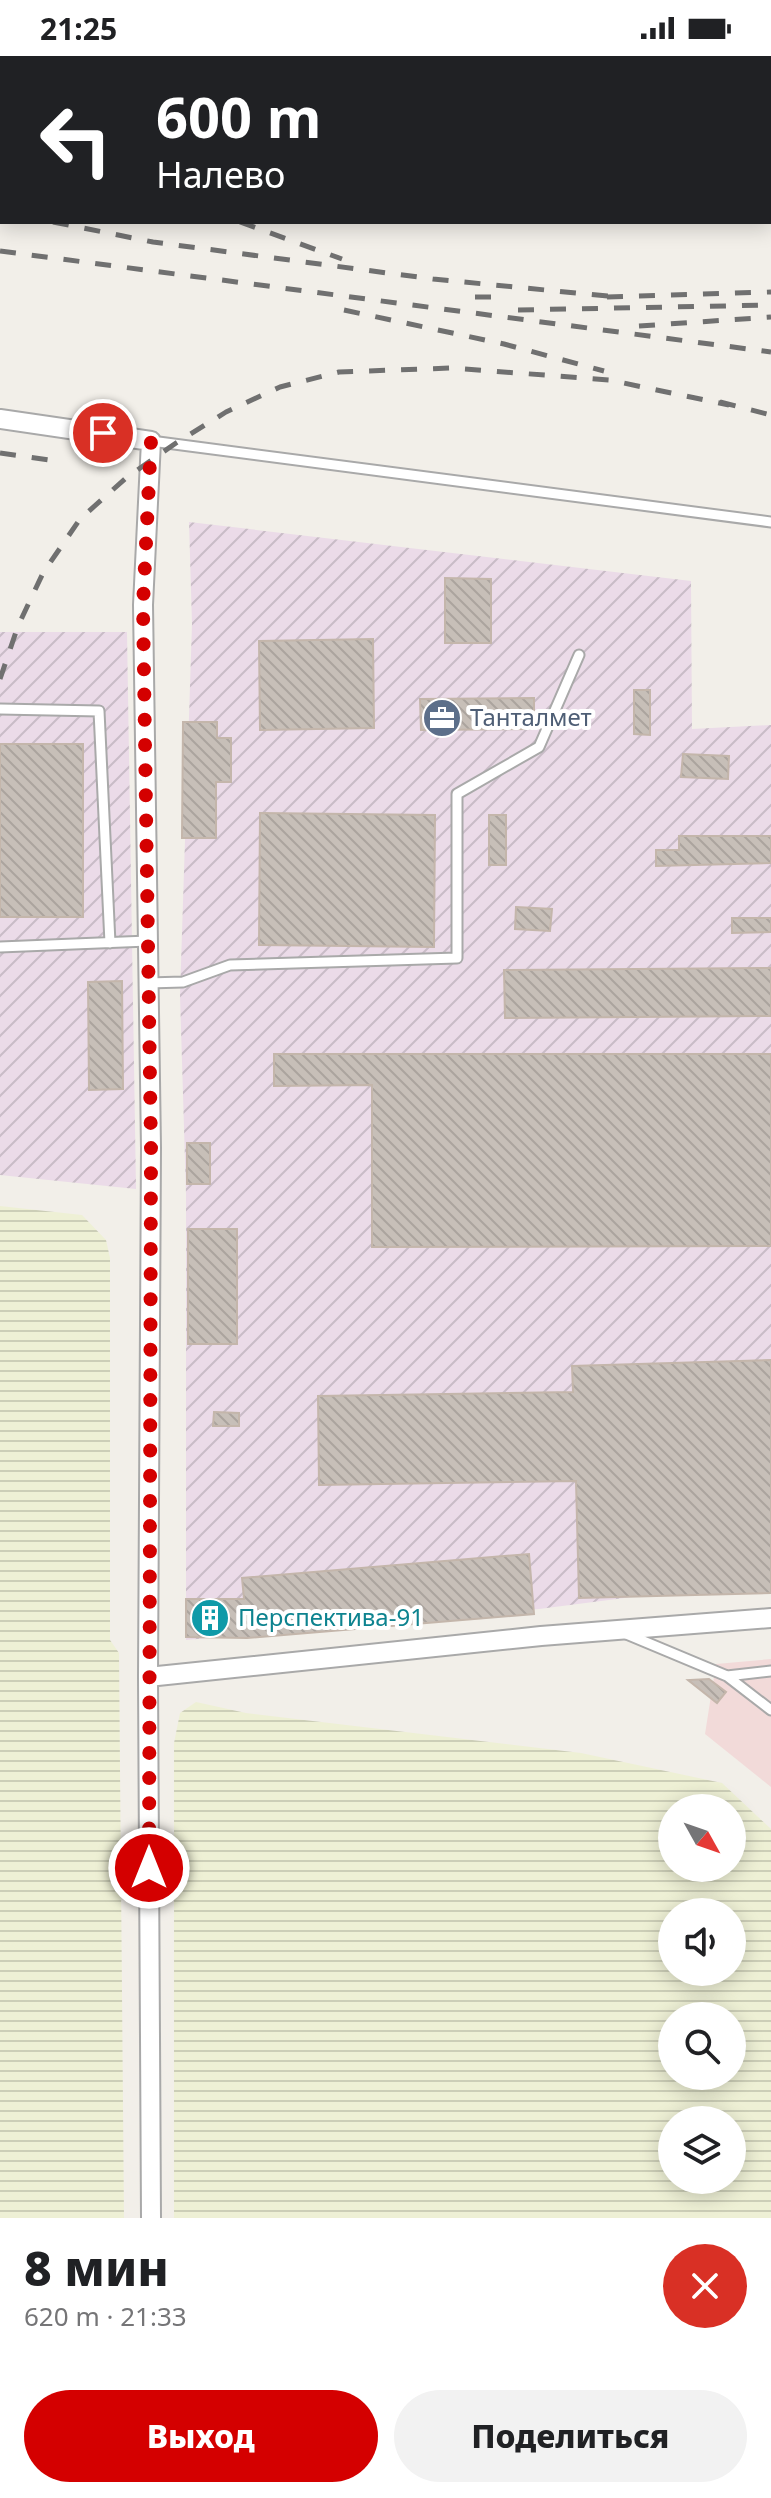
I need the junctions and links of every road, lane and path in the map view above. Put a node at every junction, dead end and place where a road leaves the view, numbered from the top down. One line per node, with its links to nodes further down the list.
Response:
1 (0, 419): 2 (street)
2 (151, 441): 3 (lane); 6 (street)
3 (771, 522)
4 (579, 655): 9 (lane)
5 (0, 709): 7 (lane)
6 (148, 941): 7 (lane); 9 (street)
7 (110, 943): 8 (lane)
8 (0, 947)
9 (148, 983): 14 (street)
10 (771, 1618): 11 (street)
11 (617, 1630): 13 (lane); 14 (street)
12 (771, 1671): 13 (lane)
13 (727, 1676): 15 (lane)
14 (148, 1677): 16 (street)
15 (771, 1710)
16 (151, 2218)

